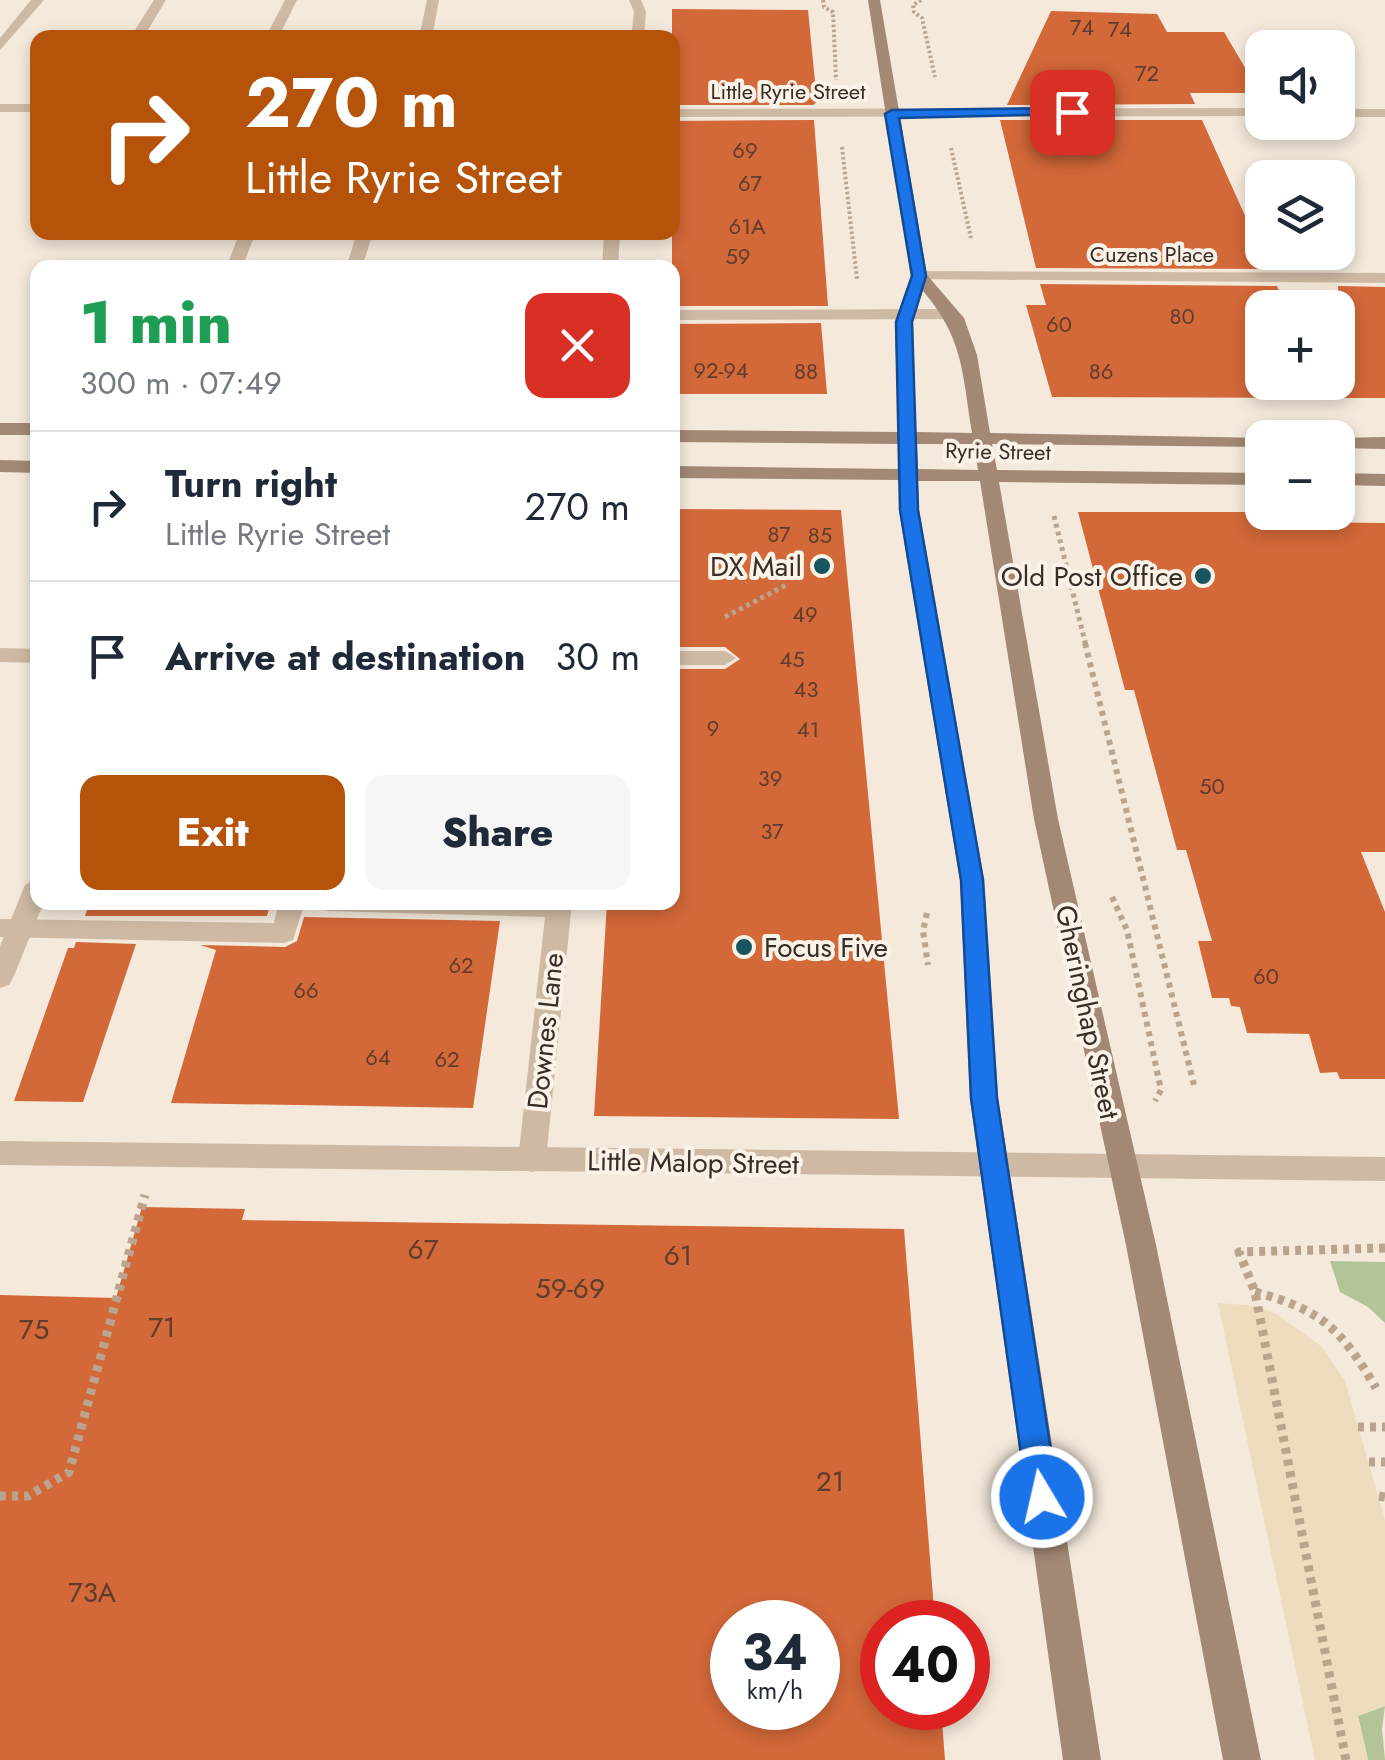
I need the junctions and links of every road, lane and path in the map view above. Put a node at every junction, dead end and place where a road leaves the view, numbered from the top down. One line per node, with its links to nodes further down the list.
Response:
1 (38, 0): 13 (street)
2 (160, 0): 9 (street)
3 (291, 0): 10 (street)
4 (433, 0): 11 (street)
5 (635, 0): 12 (street)
6 (823, 0): 8 (path)
7 (874, 0): 20 (street)
8 (824, 7)
9 (141, 30)
10 (275, 30)
11 (427, 30)
12 (639, 30)
13 (0, 46)
14 (0, 108): 15 (street)
15 (30, 108)
16 (1245, 112): 20 (street, Little Ryrie Street)
17 (680, 113): 20 (street, Little Ryrie Street)
18 (1355, 113): 19 (street)
19 (1385, 113)
20 (892, 114): 21 (street)
21 (919, 276): 22 (street, Cuzens Place); 23 (street); 24 (street, Gheringhap Street)
22 (1385, 278)
23 (905, 314): 24 (street); 25 (street); 29 (street)
24 (951, 314): 30 (street, Gheringhap Street)
25 (680, 315)
26 (0, 428): 27 (street)
27 (30, 429)
28 (680, 436): 29 (street, Ryrie Street)
29 (910, 438): 30 (street, Ryrie Street); 37 (street)
30 (982, 438): 31 (street, Ryrie Street); 38 (street, Gheringhap Street)
31 (1245, 441)
32 (1355, 442): 33 (street)
33 (1385, 442)
34 (0, 466): 35 (street)
35 (30, 467)
36 (680, 472): 37 (street, Ryrie Street)
37 (909, 474): 38 (street, Ryrie Street); 58 (street)
38 (986, 475): 39 (street, Ryrie Street); 57 (street, Gheringhap Street)
39 (1245, 478)
40 (1355, 479): 41 (street)
41 (1385, 480)
42 (1053, 510): 53 (path)
43 (786, 585): 47 (path)
44 (0, 655): 45 (street)
45 (30, 656)
46 (680, 658): 47 (street)
47 (725, 658)
48 (30, 897): 51 (street)
49 (290, 910): 51 (street)
50 (557, 910): 56 (street, Downes Lane)
51 (10, 928): 52 (street)
52 (0, 978)
53 (1196, 1089)
54 (0, 1152): 55 (street, Little Malop Street)
55 (156, 1156): 56 (street, Little Malop Street); 67 (path)
56 (532, 1160): 58 (street, Little Malop Street)
57 (1120, 1164): 58 (street, Little Malop Street); 59 (street, Little Malop Street); 69 (street, Gheringhap Street)
58 (992, 1166): 68 (street)
59 (1385, 1169)
60 (1385, 1248): 61 (path)
61 (1254, 1292): 62 (path); 70 (path)
62 (1376, 1388)
63 (1358, 1426): 64 (path)
64 (1385, 1427)
65 (1368, 1462): 66 (path)
66 (1385, 1462)
67 (0, 1496)
68 (1082, 1760)
69 (1242, 1760)
70 (1346, 1760)

